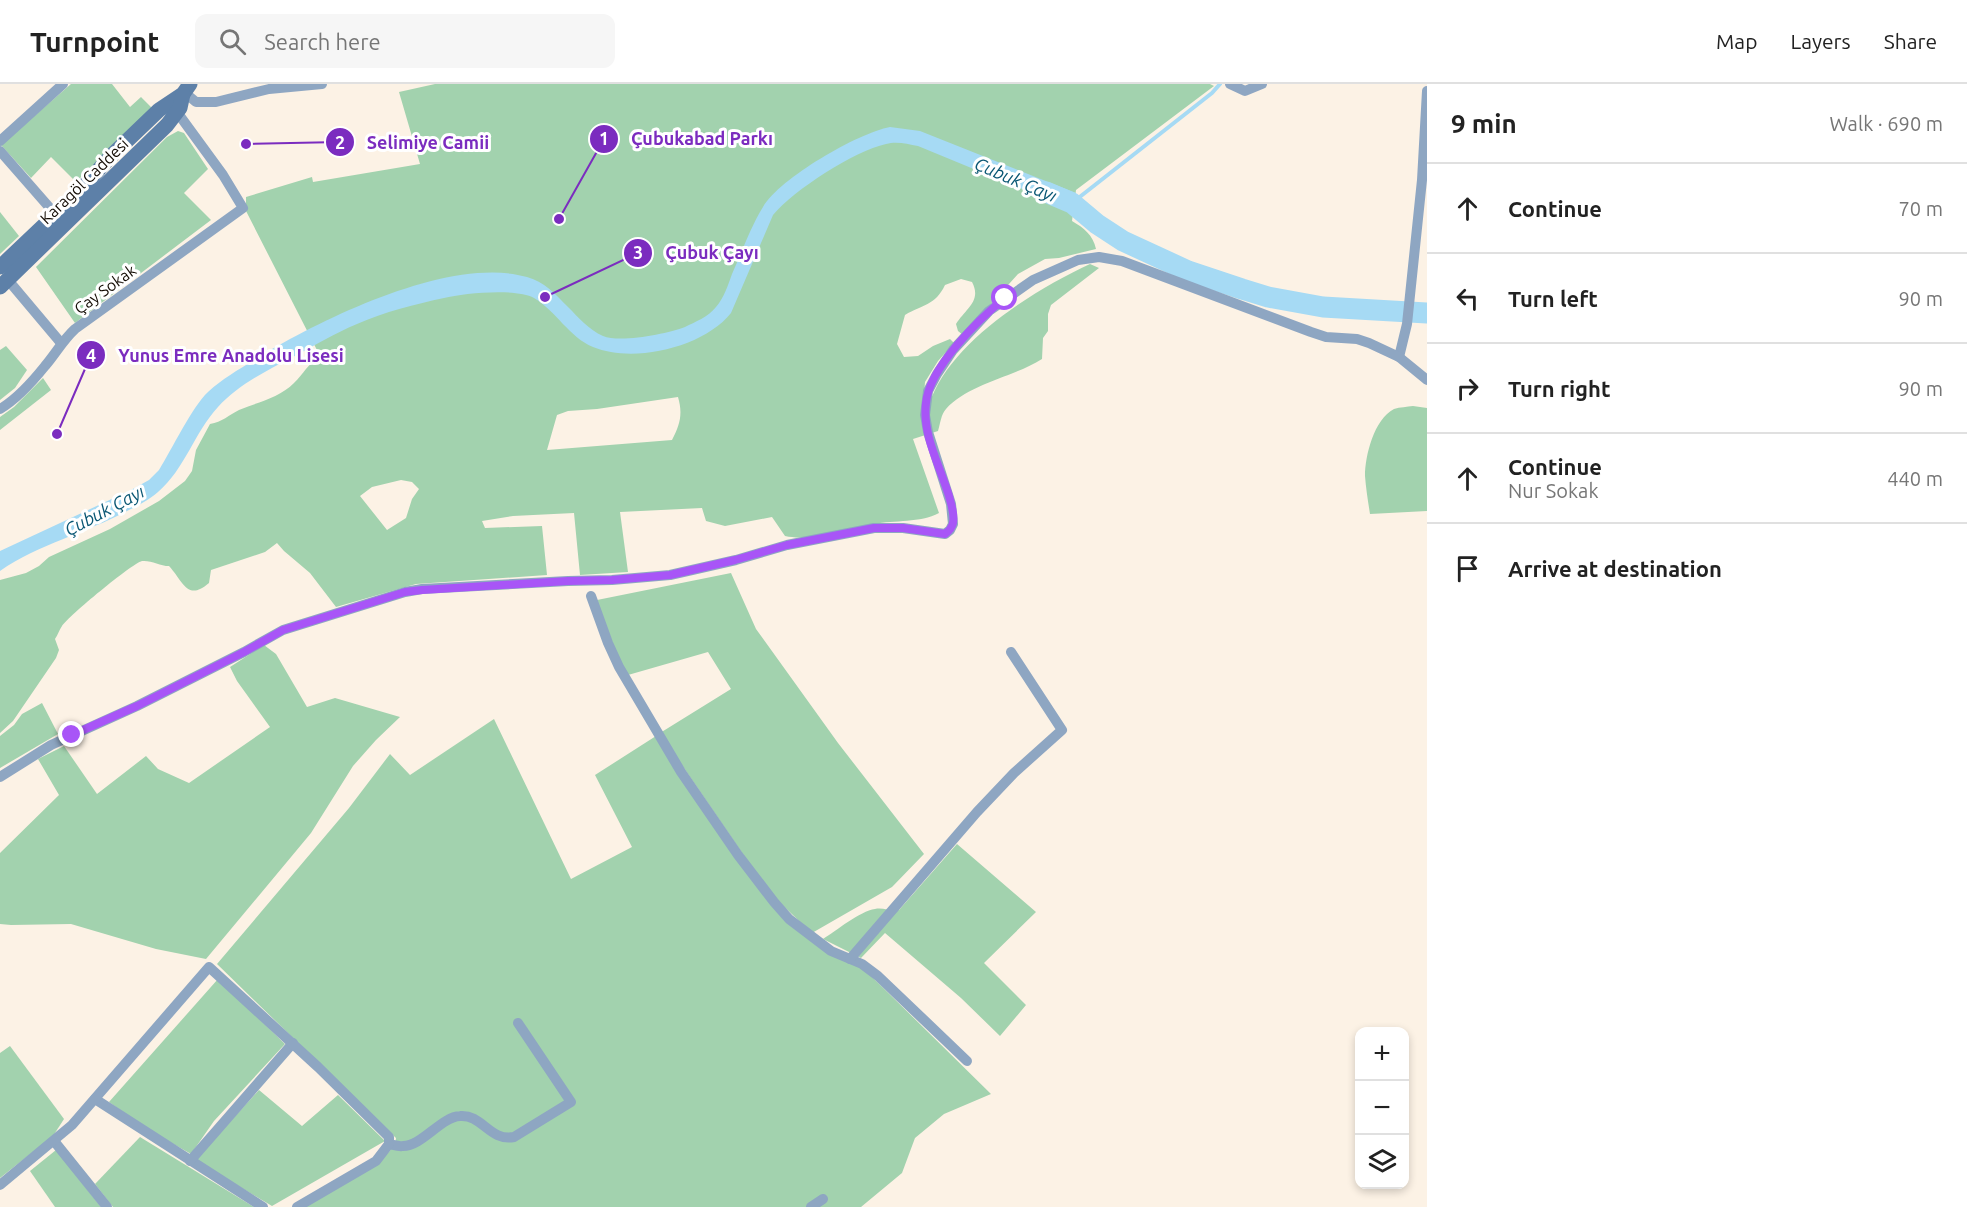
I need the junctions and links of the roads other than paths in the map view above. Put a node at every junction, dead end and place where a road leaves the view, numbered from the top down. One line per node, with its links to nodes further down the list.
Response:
1 (63, 84): 8 (street)
2 (322, 84): 5 (street)
3 (1230, 84): 4 (street)
4 (1262, 84)
5 (186, 90): 7 (main road, Karagöl Caddesi); 10 (main road)
6 (1427, 91): 13 (street)
7 (177, 112): 11 (main road, Karagöl Caddesi); 12 (street, Çay Sokak)
8 (0, 141)
9 (0, 151): 10 (street)
10 (56, 215): 11 (main road)
11 (3, 278): 12 (street)
12 (61, 343): 15 (street, Çay Sokak)
13 (1399, 357): 14 (street); 18 (street)
14 (1427, 380)
15 (0, 409)
16 (591, 596): 19 (street)
17 (1011, 652): 19 (street)
18 (0, 777)
19 (850, 959): 22 (street)
20 (518, 1023): 25 (street)
21 (293, 1043): 23 (street); 25 (street); 26 (street)
22 (968, 1061)
23 (95, 1100): 24 (street); 26 (street)
24 (54, 1141): 27 (street); 29 (street)
25 (389, 1144): 31 (street)
26 (190, 1161): 30 (street)
27 (0, 1185)
28 (823, 1199): 32 (street)
29 (107, 1207)
30 (263, 1207)
31 (297, 1207)
32 (811, 1207)

